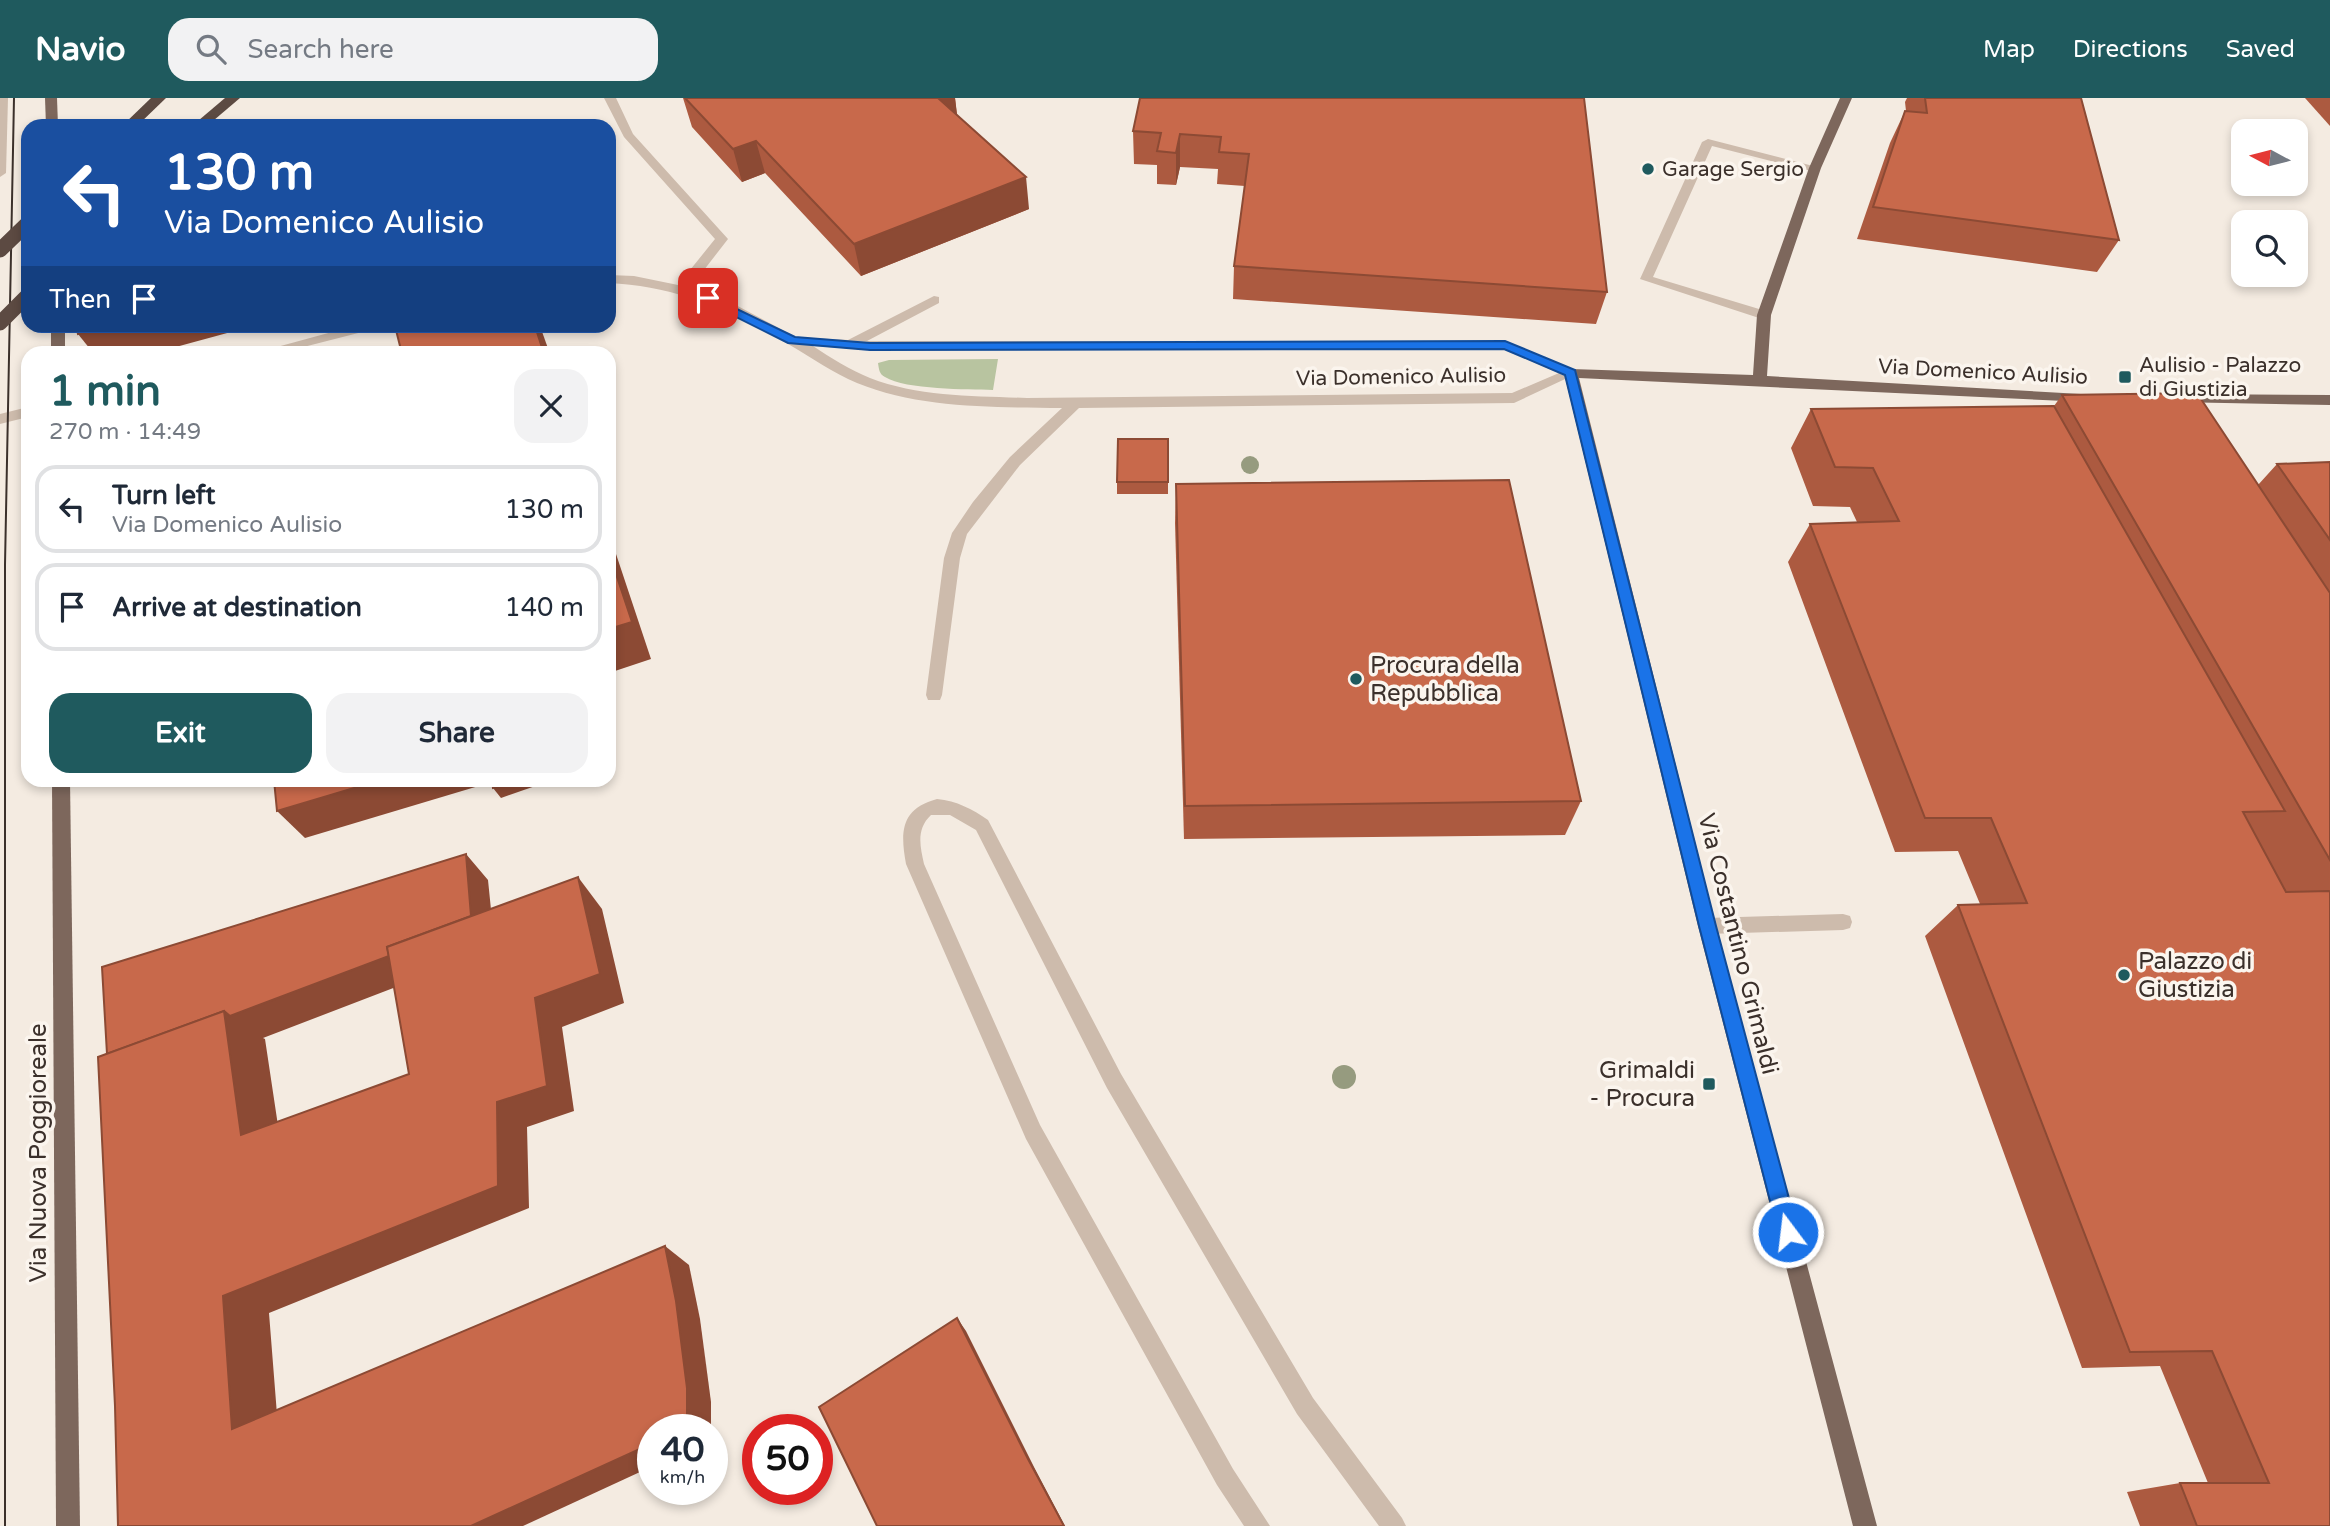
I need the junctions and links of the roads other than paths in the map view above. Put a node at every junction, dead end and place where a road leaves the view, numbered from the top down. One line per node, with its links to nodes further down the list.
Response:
1 (2, 98): 15 (street)
2 (51, 98): 9 (main road)
3 (146, 98): 10 (highway)
4 (159, 98): 11 (highway)
5 (223, 98): 12 (highway)
6 (233, 98): 13 (highway)
7 (610, 98): 19 (street)
8 (1846, 98): 14 (main road)
9 (52, 119)
10 (132, 119)
11 (135, 119)
12 (204, 119)
13 (206, 119)
14 (1815, 168): 22 (main road); 22 (street)
15 (0, 173)
16 (21, 230): 17 (highway, bridge)
17 (0, 250)
18 (616, 280): 19 (street, Via Domenico Aulisio)
19 (682, 289): 25 (street, Via Domenico Aulisio)
20 (934, 300): 26 (street)
21 (21, 302): 23 (highway, bridge)
22 (1764, 315): 29 (main road)
23 (0, 323)
24 (341, 333): 27 (street)
25 (793, 340): 26 (street, Via Domenico Aulisio); 33 (street, Via Domenico Aulisio)
26 (850, 345): 28 (street, Via Domenico Aulisio)
27 (289, 346)
28 (1571, 373): 29 (main road, Via Domenico Aulisio); 33 (street, Via Domenico Aulisio); 39 (main road, Via Costantino Grimaldi)
29 (1760, 380): 30 (main road, Via Domenico Aulisio)
30 (2098, 399)
31 (2166, 399): 32 (main road)
32 (2330, 400)
33 (1076, 403): 36 (street)
34 (21, 414): 35 (street)
35 (0, 419)
36 (934, 695)
37 (61, 787): 40 (main road, Via Nuova Poggioreale)
38 (1843, 922): 39 (street)
39 (1707, 926): 43 (main road, Via Costantino Grimaldi)
40 (68, 1526)
41 (1258, 1526): 42 (street)
42 (1394, 1526)
43 (1865, 1526)

